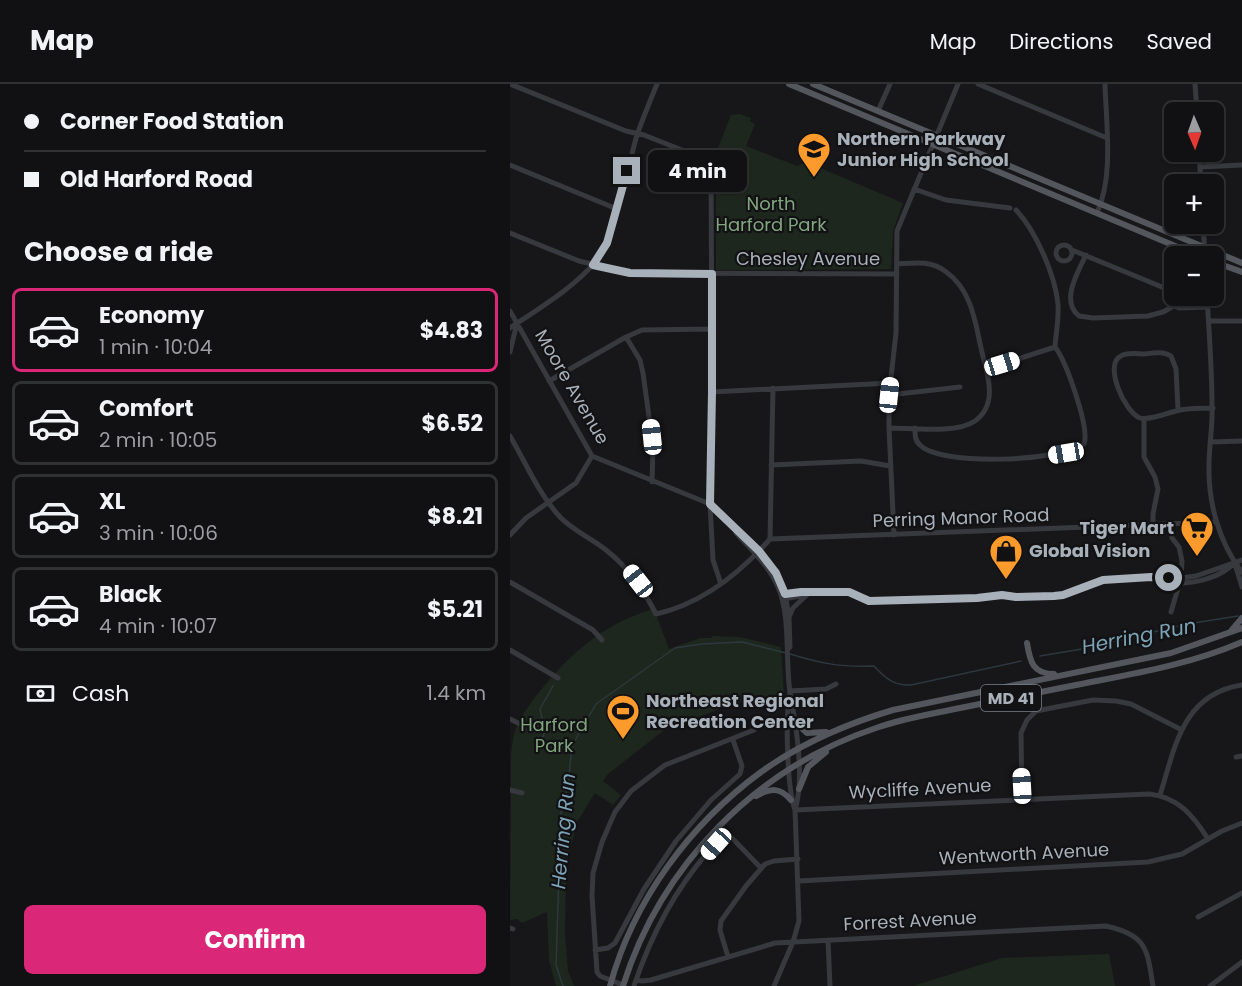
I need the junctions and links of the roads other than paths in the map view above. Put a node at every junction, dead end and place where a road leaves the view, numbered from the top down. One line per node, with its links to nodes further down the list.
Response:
1 (510, 84): 14 (street)
2 (657, 84): 14 (street)
3 (789, 84): 11 (main road)
4 (813, 84): 10 (main road)
5 (890, 84): 13 (street)
6 (958, 84): 15 (street)
7 (978, 84): 16 (street)
8 (1105, 84): 16 (street)
9 (1195, 84): 12 (street)
10 (822, 86): 11 (street); 13 (main road)
11 (817, 96): 17 (main road)
12 (1196, 102)
13 (878, 111): 15 (main road)
14 (638, 134): 25 (street); 38 (street)
15 (936, 136): 17 (street); 24 (main road)
16 (1107, 138): 24 (street)
17 (933, 144): 23 (street); 26 (main road)
18 (1200, 162): 21 (street)
19 (510, 165): 25 (street)
20 (1242, 165): 21 (street)
21 (1200, 167): 22 (street)
22 (1200, 174)
23 (914, 189): 34 (street); 50 (street)
24 (1101, 204): 26 (street); 29 (main road)
25 (617, 209): 35 (street)
26 (1097, 213): 28 (main road)
27 (510, 233): 35 (street, Chesley Avenue)
28 (1175, 246)
29 (1202, 246)
30 (1072, 250): 31 (street)
31 (1086, 255): 40 (street); 41 (street)
32 (1224, 255): 33 (main road)
33 (1242, 263)
34 (897, 264): 39 (street); 52 (street)
35 (593, 265): 38 (street, Chesley Avenue); 46 (street)
36 (1224, 266): 37 (main road)
37 (1242, 272)
38 (712, 274): 39 (street, Chesley Avenue); 48 (street)
39 (897, 274): 54 (street)
40 (1164, 289)
41 (1174, 306)
42 (1208, 306): 44 (street)
43 (510, 311): 46 (street, Moore Avenue)
44 (1209, 321): 45 (street); 59 (street)
45 (1242, 321)
46 (517, 323): 47 (street); 51 (street); 53 (street, Moore Avenue)
47 (510, 328)
48 (712, 329): 49 (street); 57 (street)
49 (626, 337): 53 (street); 70 (street)
50 (1054, 347): 52 (street); 63 (street)
51 (510, 352)
52 (987, 369): 63 (street)
53 (549, 381): 67 (street, Moore Avenue)
54 (890, 383): 56 (street); 58 (street)
55 (960, 387): 58 (street)
56 (773, 388): 57 (street); 68 (street)
57 (712, 392): 72 (street)
58 (889, 395): 62 (street)
59 (1212, 408): 60 (street); 66 (street)
60 (1179, 410): 61 (street); 61 (street)
61 (1144, 419): 74 (street)
62 (889, 428): 63 (street); 69 (street)
63 (915, 428)
64 (510, 436): 71 (street)
65 (1242, 441): 66 (street)
66 (1210, 442): 73 (street)
67 (592, 456): 70 (street, Moore Avenue); 71 (street)
68 (771, 465): 69 (street); 78 (street)
69 (890, 466): 77 (street)
70 (652, 482): 72 (street, Moore Avenue)
71 (548, 503): 76 (street); 85 (street)
72 (710, 504): 79 (street, Moore Avenue); 85 (street)
73 (1217, 522): 75 (street, Perring Manor Road); 81 (street)
74 (1153, 524): 75 (street, Perring Manor Road); 77 (street, Perring Manor Road)
75 (1172, 524): 83 (street)
76 (510, 535)
77 (894, 536): 78 (street, Perring Manor Road)
78 (770, 539): 79 (street)
79 (757, 553): 85 (street); 88 (street, Moore Avenue)
80 (1242, 560): 81 (street)
81 (1234, 562): 82 (street); 83 (street); 86 (street)
82 (1242, 572)
83 (1181, 581): 87 (street); 89 (street)
84 (510, 582): 94 (street)
85 (721, 584)
86 (1242, 587)
87 (809, 593): 88 (street); 90 (street)
88 (783, 597): 90 (street); 97 (street)
89 (1172, 612)
90 (789, 617): 97 (street)
91 (1242, 618): 93 (main road)
92 (1242, 628): 93 (main road, MD 41)
93 (1227, 634): 99 (main road, MD 41)
94 (602, 640)
95 (1027, 643): 99 (main road)
96 (1242, 643): 111 (main road, MD 41)
97 (788, 649): 103 (street)
98 (510, 650): 100 (street)
99 (1070, 673): 106 (main road, MD 41)
100 (558, 678)
101 (836, 684): 103 (street)
102 (1242, 685): 108 (street)
103 (790, 691): 105 (street); 113 (street)
104 (510, 719): 107 (street)
105 (795, 722): 106 (main road); 112 (street)
106 (855, 722): 112 (main road, MD 41)
107 (520, 724)
108 (1180, 729): 119 (street); 120 (street)
109 (754, 730): 110 (street)
110 (733, 740): 133 (street); 133 (street)
111 (839, 742): 114 (main road, MD 41); 116 (main road)
112 (797, 750): 113 (main road, MD 41); 114 (street)
113 (789, 755): 115 (street); 136 (main road, MD 41)
114 (798, 764): 115 (main road, MD 41); 116 (street)
115 (790, 769): 121 (street); 122 (main road, MD 41)
116 (799, 789): 123 (street)
117 (510, 790): 118 (street)
118 (522, 794)
119 (1160, 795): 120 (street, Wycliffe Avenue); 125 (street, Wycliffe Avenue)
120 (1022, 799): 123 (street, Wycliffe Avenue)
121 (791, 800): 122 (main road); 123 (street)
122 (742, 803): 138 (main road, MD 41)
123 (795, 810): 126 (street)
124 (1242, 824): 125 (street, Wentworth Avenue)
125 (1208, 839): 128 (street, Wentworth Avenue)
126 (798, 859): 127 (street); 128 (street)
127 (761, 868): 134 (street); 137 (street)
128 (799, 881): 132 (street)
129 (1242, 893): 130 (street)
130 (1198, 917)
131 (828, 940): 132 (street, Forrest Avenue); 140 (street); 141 (street, Forrest Avenue)
132 (793, 942): 134 (street, Forrest Avenue); 139 (street)
133 (595, 950): 136 (street)
134 (728, 957): 137 (street, Forrest Avenue)
135 (1242, 962): 142 (street)
136 (610, 983): 138 (street)
137 (635, 983)
138 (623, 985)
139 (774, 986)
140 (830, 986)
141 (1153, 986)
142 (1210, 986)

